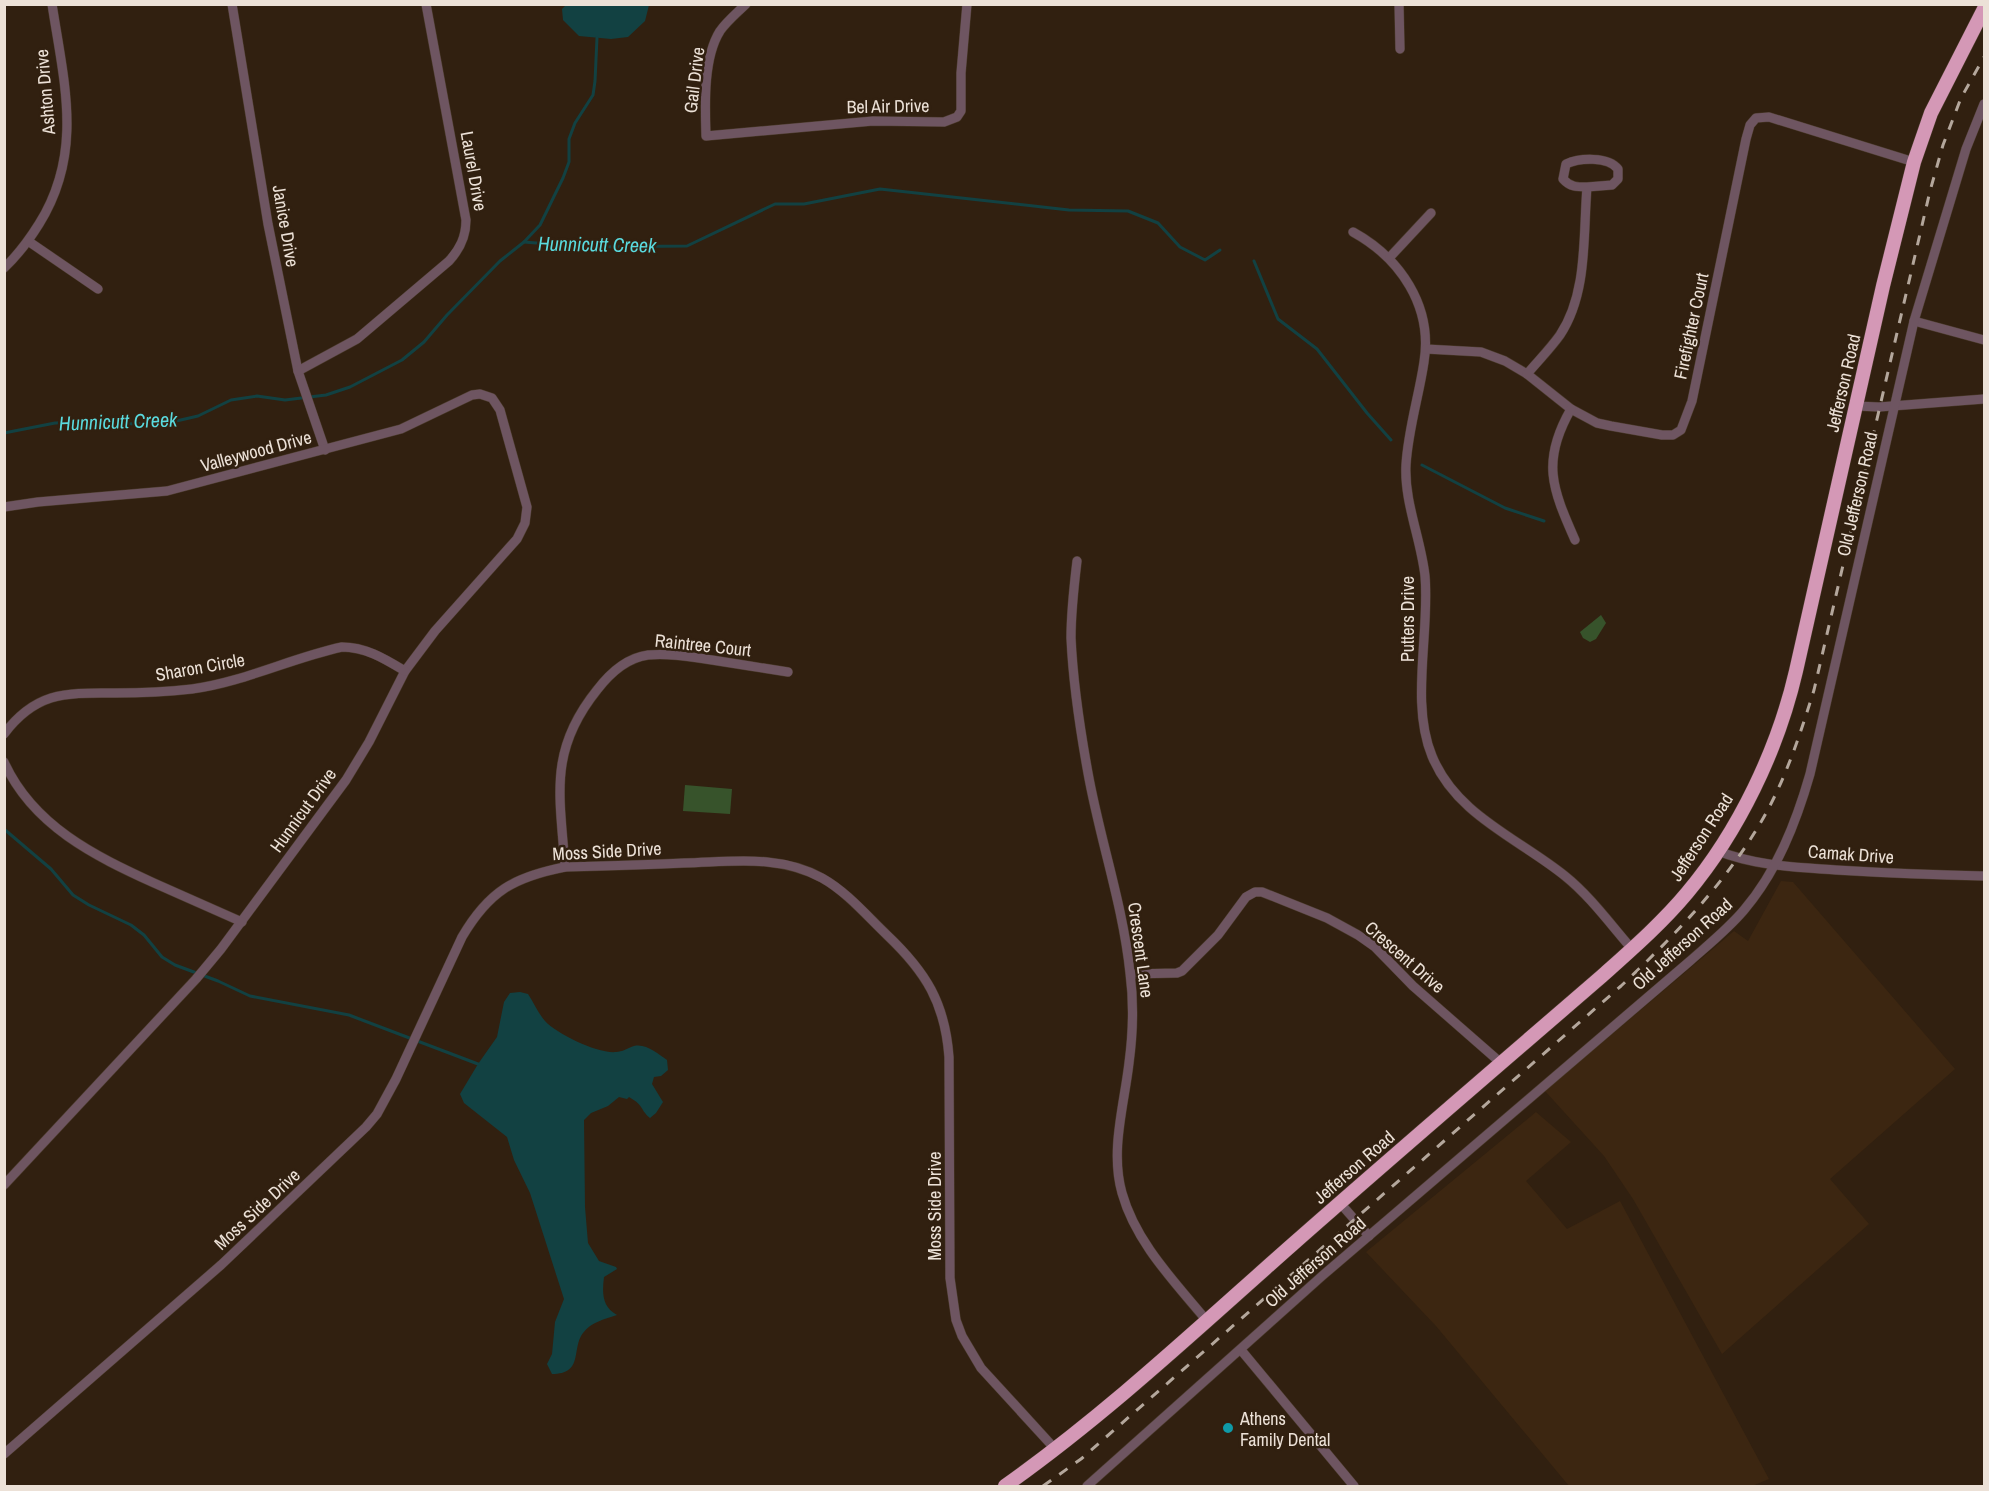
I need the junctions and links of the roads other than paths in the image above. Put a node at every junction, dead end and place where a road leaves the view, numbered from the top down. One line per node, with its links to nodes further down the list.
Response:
1 (52, 4): 15 (street, Ashton Drive)
2 (232, 4): 22 (street, Janice Drive)
3 (426, 4): 22 (street, Laurel Drive)
4 (746, 4): 10 (street, Gail Drive)
5 (967, 4): 10 (street, Bel Air Drive)
6 (1399, 4): 8 (street)
7 (1984, 9): 11 (highway, Jefferson Road)
8 (1400, 49)
9 (1984, 104): 19 (street, Old Jefferson Road)
10 (706, 136)
11 (1914, 162): 25 (highway, Jefferson Road); 27 (street, Firefighter Court)
12 (1587, 187): 12 (street); 23 (street)
13 (1431, 213): 16 (street)
14 (1353, 232): 16 (street, Putters Drive)
15 (28, 241): 17 (street, Ashton Drive); 18 (street)
16 (1390, 257): 21 (street, Putters Drive)
17 (4, 268)
18 (98, 289)
19 (1914, 321): 20 (street); 26 (street, Old Jefferson Road)
20 (1984, 340)
21 (1426, 349): 23 (street, Firefighter Court); 42 (street, Putters Drive)
22 (298, 371): 29 (street, Janice Drive)
23 (1527, 374): 27 (street, Firefighter Court)
24 (1984, 399): 26 (street)
25 (1856, 406): 26 (street); 37 (highway, Jefferson Road)
26 (1894, 406): 38 (street, Old Jefferson Road)
27 (1572, 409): 31 (street)
28 (500, 410): 29 (street, Valleywood Drive); 33 (street, Hunnicut Drive)
29 (325, 450): 30 (street, Valleywood Drive)
30 (4, 507)
31 (1575, 540)
32 (1077, 561): 43 (street, Crescent Lane)
33 (405, 671): 35 (street, Sharon Circle); 41 (street, Hunnicut Drive)
34 (788, 672): 39 (street, Raintree Court)
35 (4, 734)
36 (4, 762): 41 (street)
37 (1718, 851): 38 (street, Camak Drive); 42 (highway, Jefferson Road)
38 (1774, 865): 40 (street, Camak Drive); 47 (street, Old Jefferson Road)
39 (565, 867): 50 (street, Moss Side Drive); 51 (street, Moss Side Drive)
40 (1984, 876)
41 (242, 922): 45 (street, Hunnicut Drive)
42 (1632, 949): 44 (highway, Jefferson Road)
43 (1131, 974): 44 (street, Crescent Drive); 48 (street, Crescent Lane)
44 (1501, 1063): 46 (highway, Jefferson Road)
45 (4, 1185)
46 (1340, 1203): 47 (street); 48 (highway, Jefferson Road)
47 (1369, 1236): 49 (street, Old Jefferson Road)
48 (1207, 1321): 50 (highway, Jefferson Road)
49 (1241, 1350): 53 (street, Old Jefferson Road); 54 (street)
50 (1056, 1450): 52 (highway, Jefferson Road)
51 (4, 1454)
52 (1005, 1486)
53 (1087, 1486)
54 (1354, 1486)

